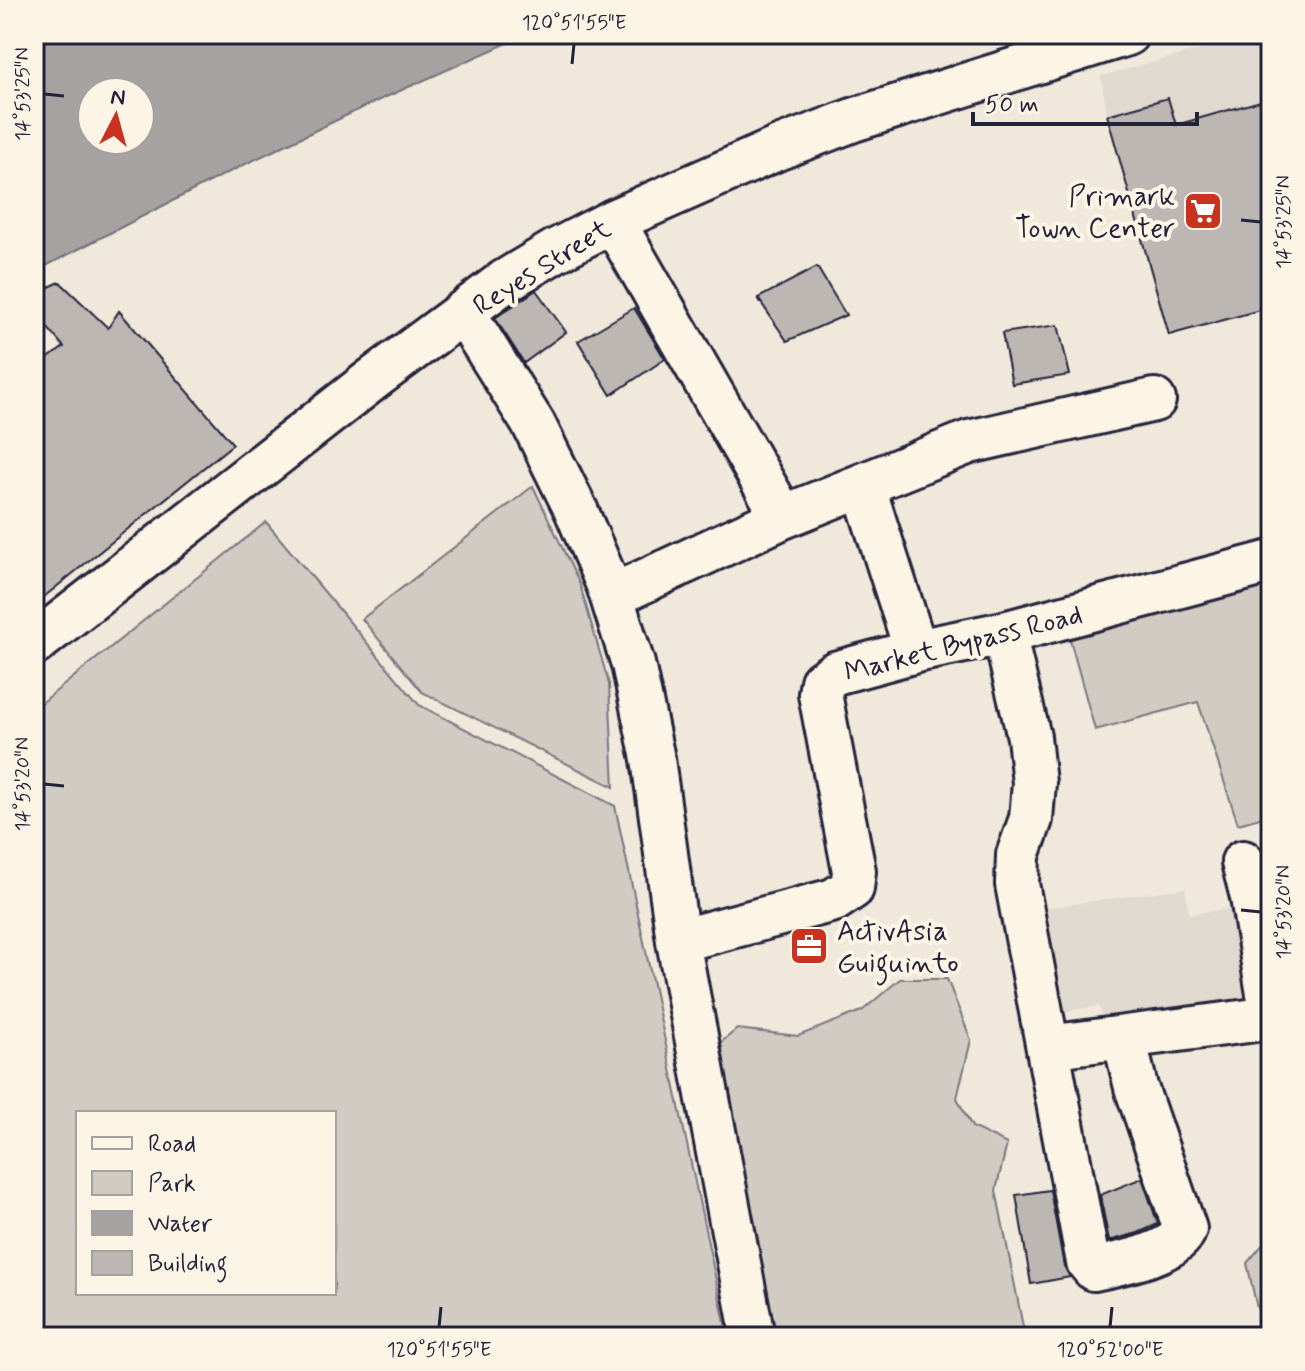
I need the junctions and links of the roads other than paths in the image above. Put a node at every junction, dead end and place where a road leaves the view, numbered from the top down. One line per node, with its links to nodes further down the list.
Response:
1 (1127, 34): 2 (street, Reyes Street)
2 (613, 221): 3 (street, Reyes Street); 6 (street)
3 (464, 313): 8 (street); 10 (street, Reyes Street)
4 (1154, 400): 5 (street)
5 (863, 485): 6 (street); 11 (street)
6 (783, 517): 8 (street)
7 (1271, 562): 9 (street, Market Bypass Road)
8 (612, 596): 13 (street)
9 (1004, 633): 11 (street, Market Bypass Road); 17 (street)
10 (34, 644)
11 (916, 651): 13 (street, Market Bypass Road)
12 (1243, 862): 14 (street)
13 (678, 941): 18 (street)
14 (1271, 1012)
15 (1271, 1018): 16 (street)
16 (1124, 1038): 17 (street); 17 (street)
17 (1048, 1047)
18 (753, 1337)

